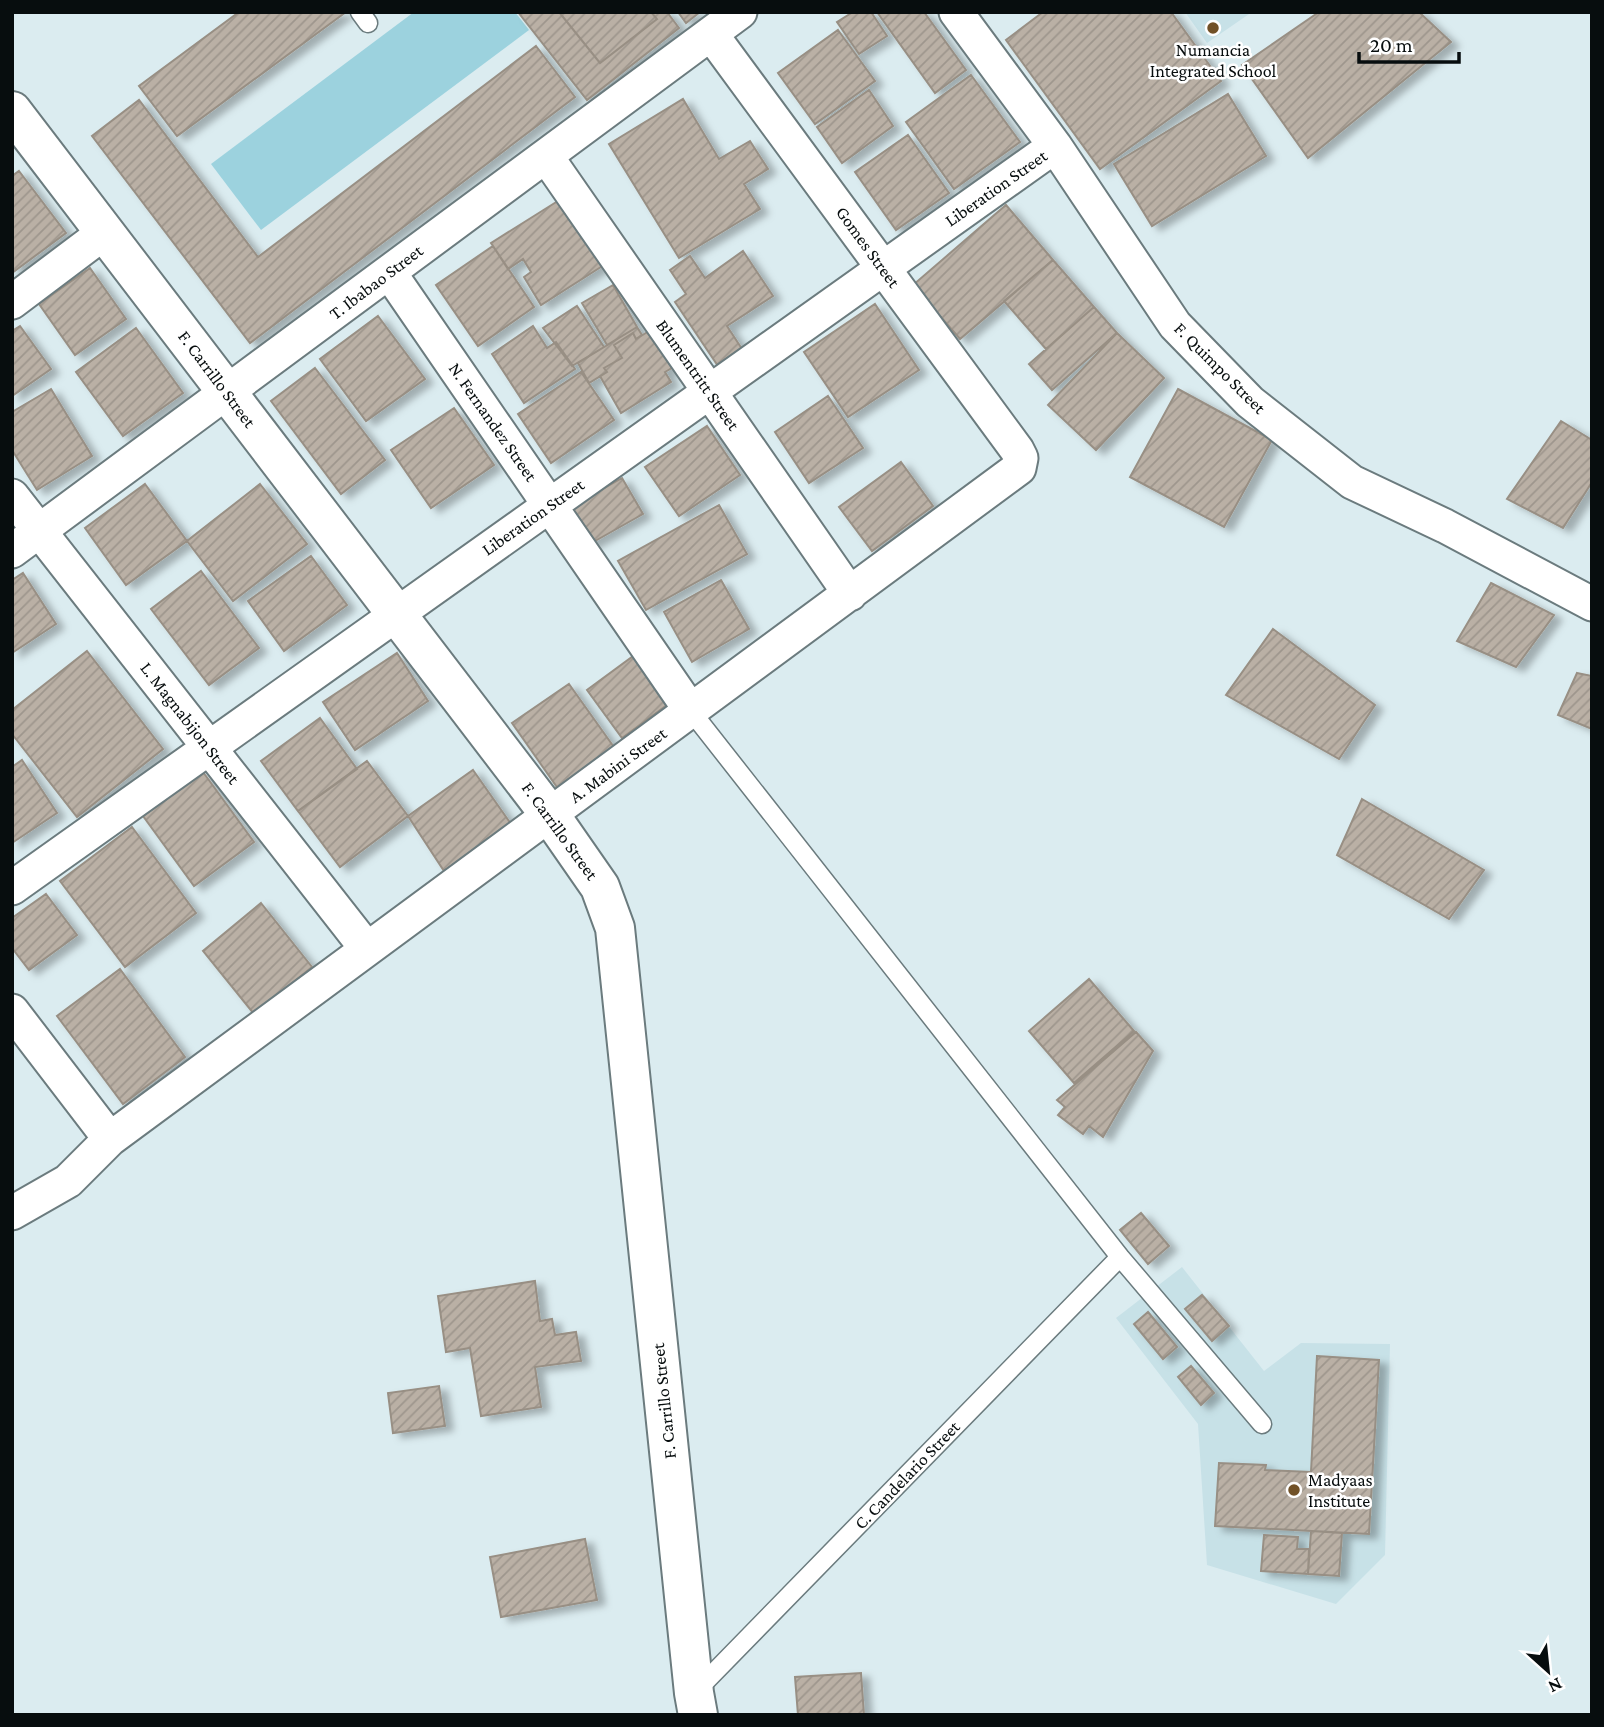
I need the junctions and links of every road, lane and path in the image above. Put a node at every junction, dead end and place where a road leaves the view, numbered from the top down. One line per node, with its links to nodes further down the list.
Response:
1 (740, 12): 3 (street, T. Ibabao Street)
2 (956, 12): 5 (street, F. Quimpo Street)
3 (711, 34): 6 (street, T. Ibabao Street); 8 (street, Gomes Street)
4 (12, 111): 7 (street, F. Carrillo Street)
5 (1055, 146): 8 (street, Liberation Street); 19 (street, F. Quimpo Street)
6 (546, 156): 9 (street, T. Ibabao Street); 11 (street, Blumentritt Street)
7 (105, 232): 10 (street); 12 (street, F. Carrillo Street)
8 (883, 268): 11 (street, Liberation Street); 13 (street, Gomes Street)
9 (389, 272): 12 (street, T. Ibabao Street); 15 (street, N. Fernandez Street)
10 (12, 302)
11 (709, 391): 15 (street, Liberation Street); 18 (street, Blumentritt Street)
12 (227, 392): 16 (street, T. Ibabao Street); 20 (street, F. Carrillo Street)
13 (1020, 463): 18 (street, A. Mabini Street)
14 (12, 496): 16 (street, L. Magnabijon Street)
15 (550, 505): 20 (street, Liberation Street); 21 (street, N. Fernandez Street)
16 (40, 531): 17 (street, T. Ibabao Street); 22 (street, L. Magnabijon Street)
17 (12, 551)
18 (850, 594): 21 (street, A. Mabini Street)
19 (1592, 604)
20 (397, 614): 22 (street, Liberation Street); 23 (street, F. Carrillo Street)
21 (691, 711): 23 (street, A. Mabini Street); 29 (lane)
22 (209, 748): 24 (street, Liberation Street); 25 (street, L. Magnabijon Street)
23 (550, 815): 25 (street, A. Mabini Street); 31 (street, F. Carrillo Street)
24 (12, 888)
25 (368, 949): 27 (street, A. Mabini Street)
26 (12, 1011): 27 (street)
27 (110, 1139): 28 (street, A. Mabini Street)
28 (12, 1213)
29 (1120, 1257): 30 (lane); 31 (lane, C. Candelario Street)
30 (1262, 1424)
31 (696, 1704)

